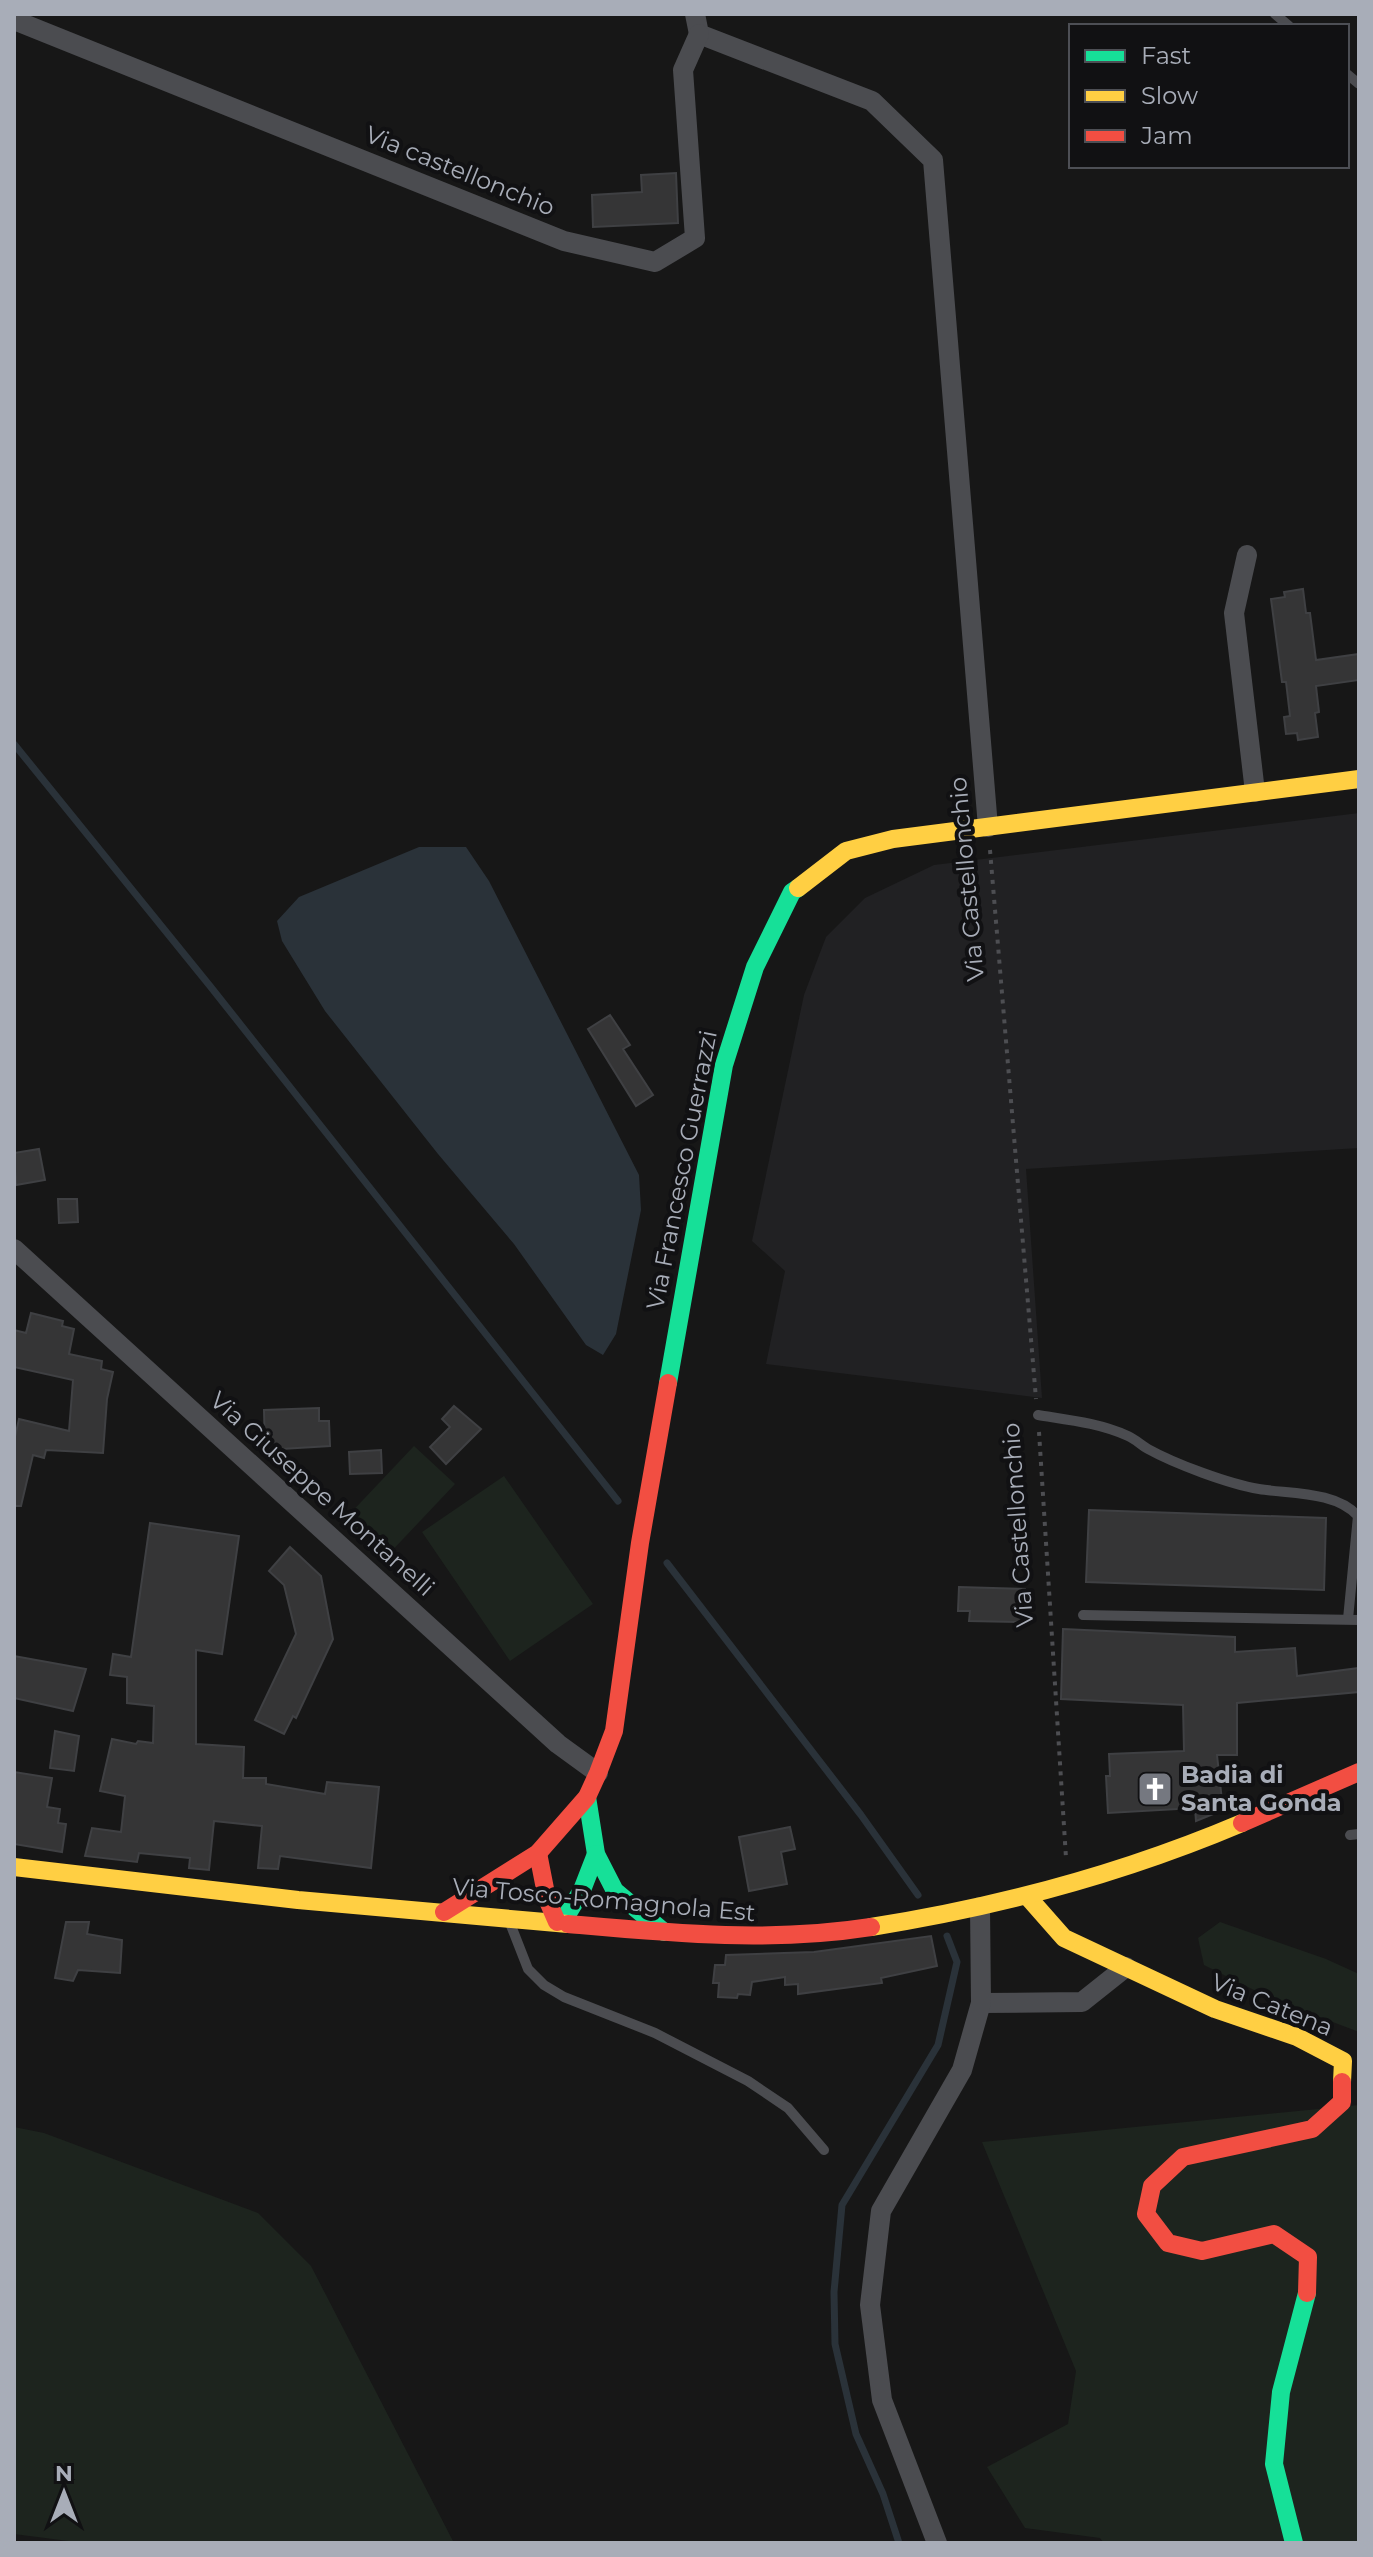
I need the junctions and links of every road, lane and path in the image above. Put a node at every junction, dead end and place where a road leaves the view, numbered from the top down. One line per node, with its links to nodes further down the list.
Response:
1 (14, 20): 2 (street, Via castellonchio)
2 (697, 24): 6 (street, Via Castellonchio)
3 (1247, 555): 5 (street)
4 (1359, 779): 5 (main road, Via Francesco Guerrazzi)
5 (1255, 792): 6 (main road, Via Francesco Guerrazzi)
6 (988, 827): 8 (path, Via Castellonchio); 12 (main road, Via Francesco Guerrazzi)
7 (14, 1249): 12 (street, Via Giuseppe Montanelli)
8 (1038, 1415): 10 (lane); 17 (path, Via Castellonchio)
9 (1083, 1615): 10 (lane)
10 (1354, 1620)
11 (1359, 1772): 17 (main road, Via Tosco-Romagnola Est)
12 (598, 1773): 13 (main road, Via Francesco Guerrazzi)
13 (587, 1797): 14 (main road, Via Francesco Guerrazzi); 15 (main road)
14 (538, 1853): 20 (main road, Via Francesco Guerrazzi); 22 (main road)
15 (596, 1854): 22 (main road); 23 (main road)
16 (14, 1867): 20 (main road, Via Tosco-Romagnola Est)
17 (1066, 1885): 18 (main road, Via Tosco-Romagnola Est)
18 (1027, 1896): 19 (main road, Via Tosco-Romagnola Est); 24 (main road, Via Catena)
19 (980, 1907): 23 (main road, Via Tosco-Romagnola Est); 25 (street)
20 (444, 1912): 21 (main road, Via Tosco-Romagnola Est)
21 (508, 1918): 22 (main road, Via Tosco-Romagnola Est); 26 (lane)
22 (559, 1923): 23 (main road, Via Tosco-Romagnola Est)
23 (664, 1932)
24 (1126, 1967): 25 (street); 28 (main road, Via Catena)
25 (981, 2003): 27 (street)
26 (824, 2150)
27 (937, 2543)
28 (1294, 2543)

